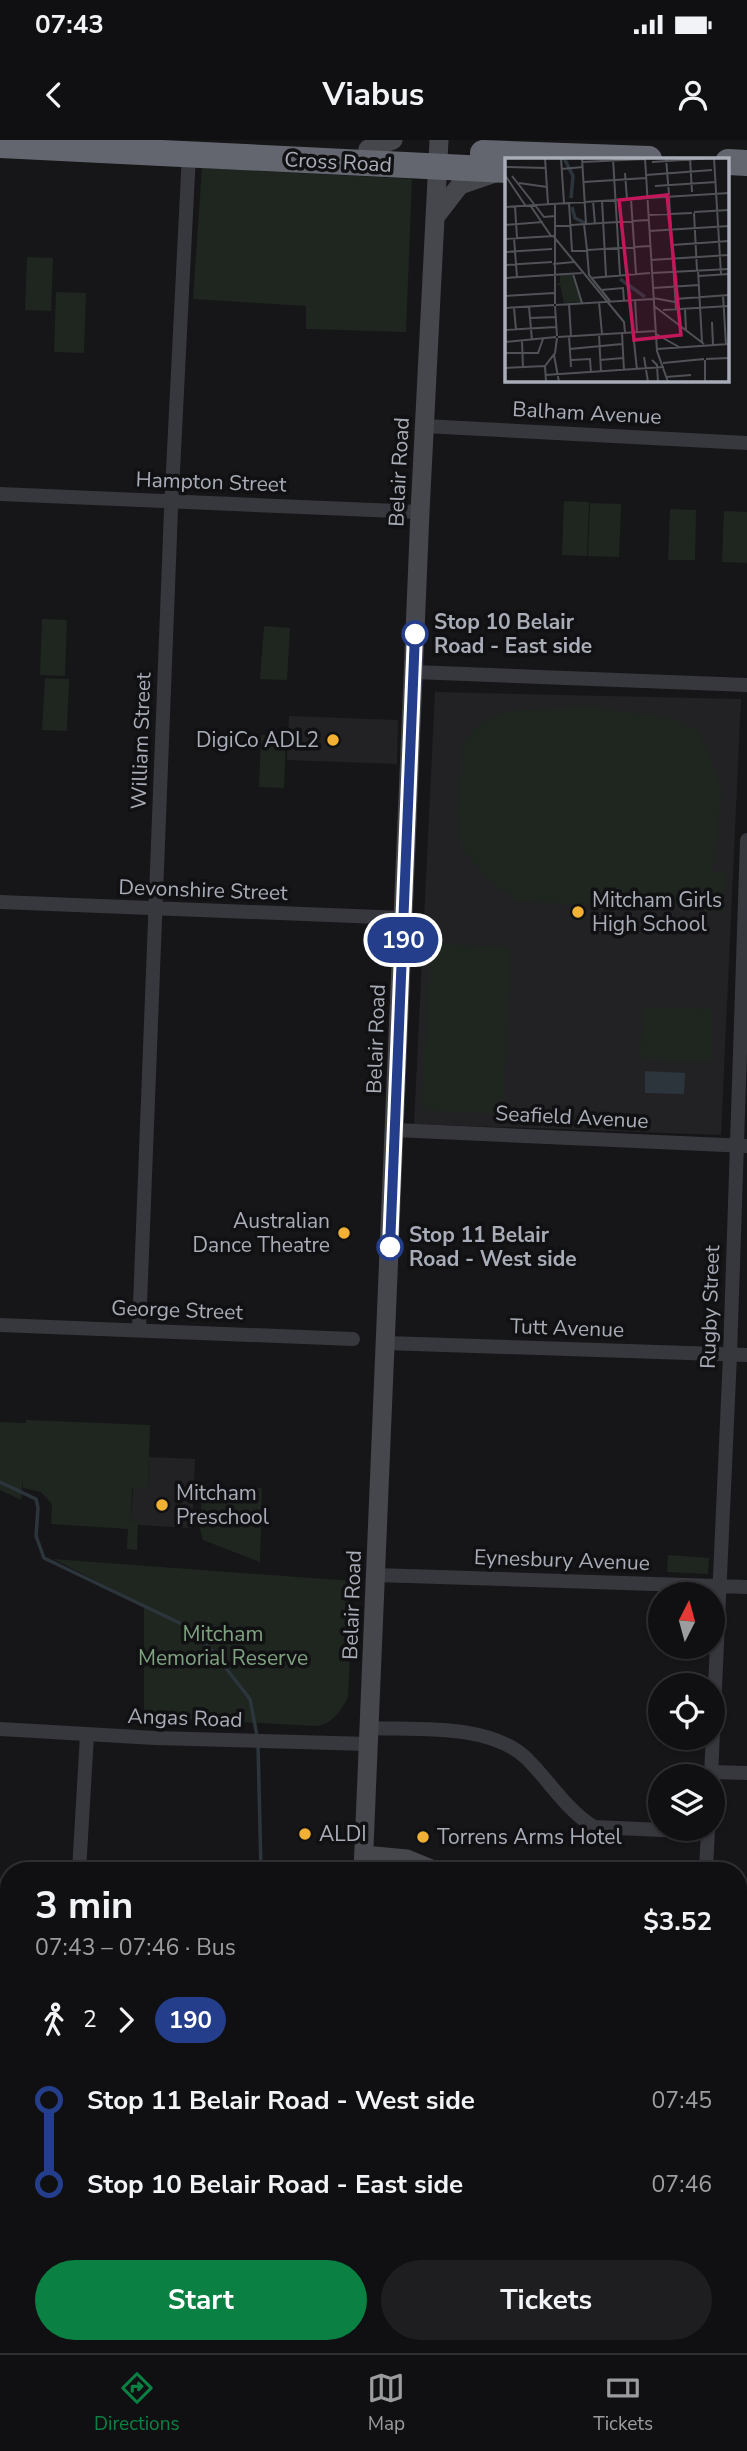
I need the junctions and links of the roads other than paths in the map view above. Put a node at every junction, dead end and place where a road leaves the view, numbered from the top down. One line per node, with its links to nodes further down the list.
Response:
1 (213, 140): 6 (highway, Cross Road)
2 (393, 140): 6 (main road)
3 (0, 145): 4 (highway, Cross Road)
4 (118, 145): 8 (highway, Cross Road)
5 (474, 146): 7 (highway, Cross Road); 9 (highway, Cross Road)
6 (368, 149): 7 (highway, Cross Road)
7 (439, 153): 8 (highway, Cross Road); 10 (highway, Cross Road); 12 (main road, Belair Road)
8 (189, 154): 16 (street, William Street)
9 (636, 158)
10 (505, 170)
11 (505, 170): 12 (main road)
12 (436, 216): 13 (main road, Belair Road)
13 (425, 426): 14 (street, Balham Avenue); 17 (main road, Belair Road)
14 (747, 443)
15 (0, 494): 16 (street, Hampton Street)
16 (171, 502): 17 (street, Hampton Street); 22 (street, William Street)
17 (420, 512): 18 (main road, Belair Road)
18 (414, 672): 19 (street); 23 (main road, Belair Road)
19 (747, 685)
20 (747, 840): 24 (street, Rugby Street)
21 (0, 902): 22 (street, Devonshire Street)
22 (156, 909): 23 (street, Devonshire Street); 28 (street, William Street)
23 (404, 918): 25 (main road, Belair Road)
24 (745, 931): 26 (street, Rugby Street)
25 (395, 1130): 26 (street, Seafield Avenue); 30 (main road, Belair Road)
26 (742, 1146): 31 (street, Rugby Street)
27 (0, 1325): 28 (street, George Street)
28 (139, 1330): 29 (street, George Street)
29 (352, 1339)
30 (386, 1343): 31 (street, Tutt Avenue); 33 (main road, Belair Road)
31 (730, 1355): 32 (street, Tutt Avenue); 34 (street, Rugby Street)
32 (747, 1355)
33 (376, 1575): 35 (street, Eynesbury Avenue); 41 (main road, Belair Road)
34 (719, 1582)
35 (648, 1584)
36 (725, 1586): 37 (street, Eynesbury Avenue)
37 (747, 1587)
38 (716, 1659): 42 (street, Rugby Street)
39 (0, 1730): 40 (street, Angas Road)
40 (87, 1735): 41 (street, Angas Road); 47 (street)
41 (369, 1736): 45 (street, Angas Road); 48 (main road, Belair Road)
42 (711, 1764)
43 (747, 1773): 44 (street)
44 (725, 1774)
45 (648, 1828)
46 (707, 1841): 51 (street)
47 (80, 1862)
48 (363, 1862)
49 (374, 1862): 50 (main road)
50 (414, 1862)
51 (706, 1862)

